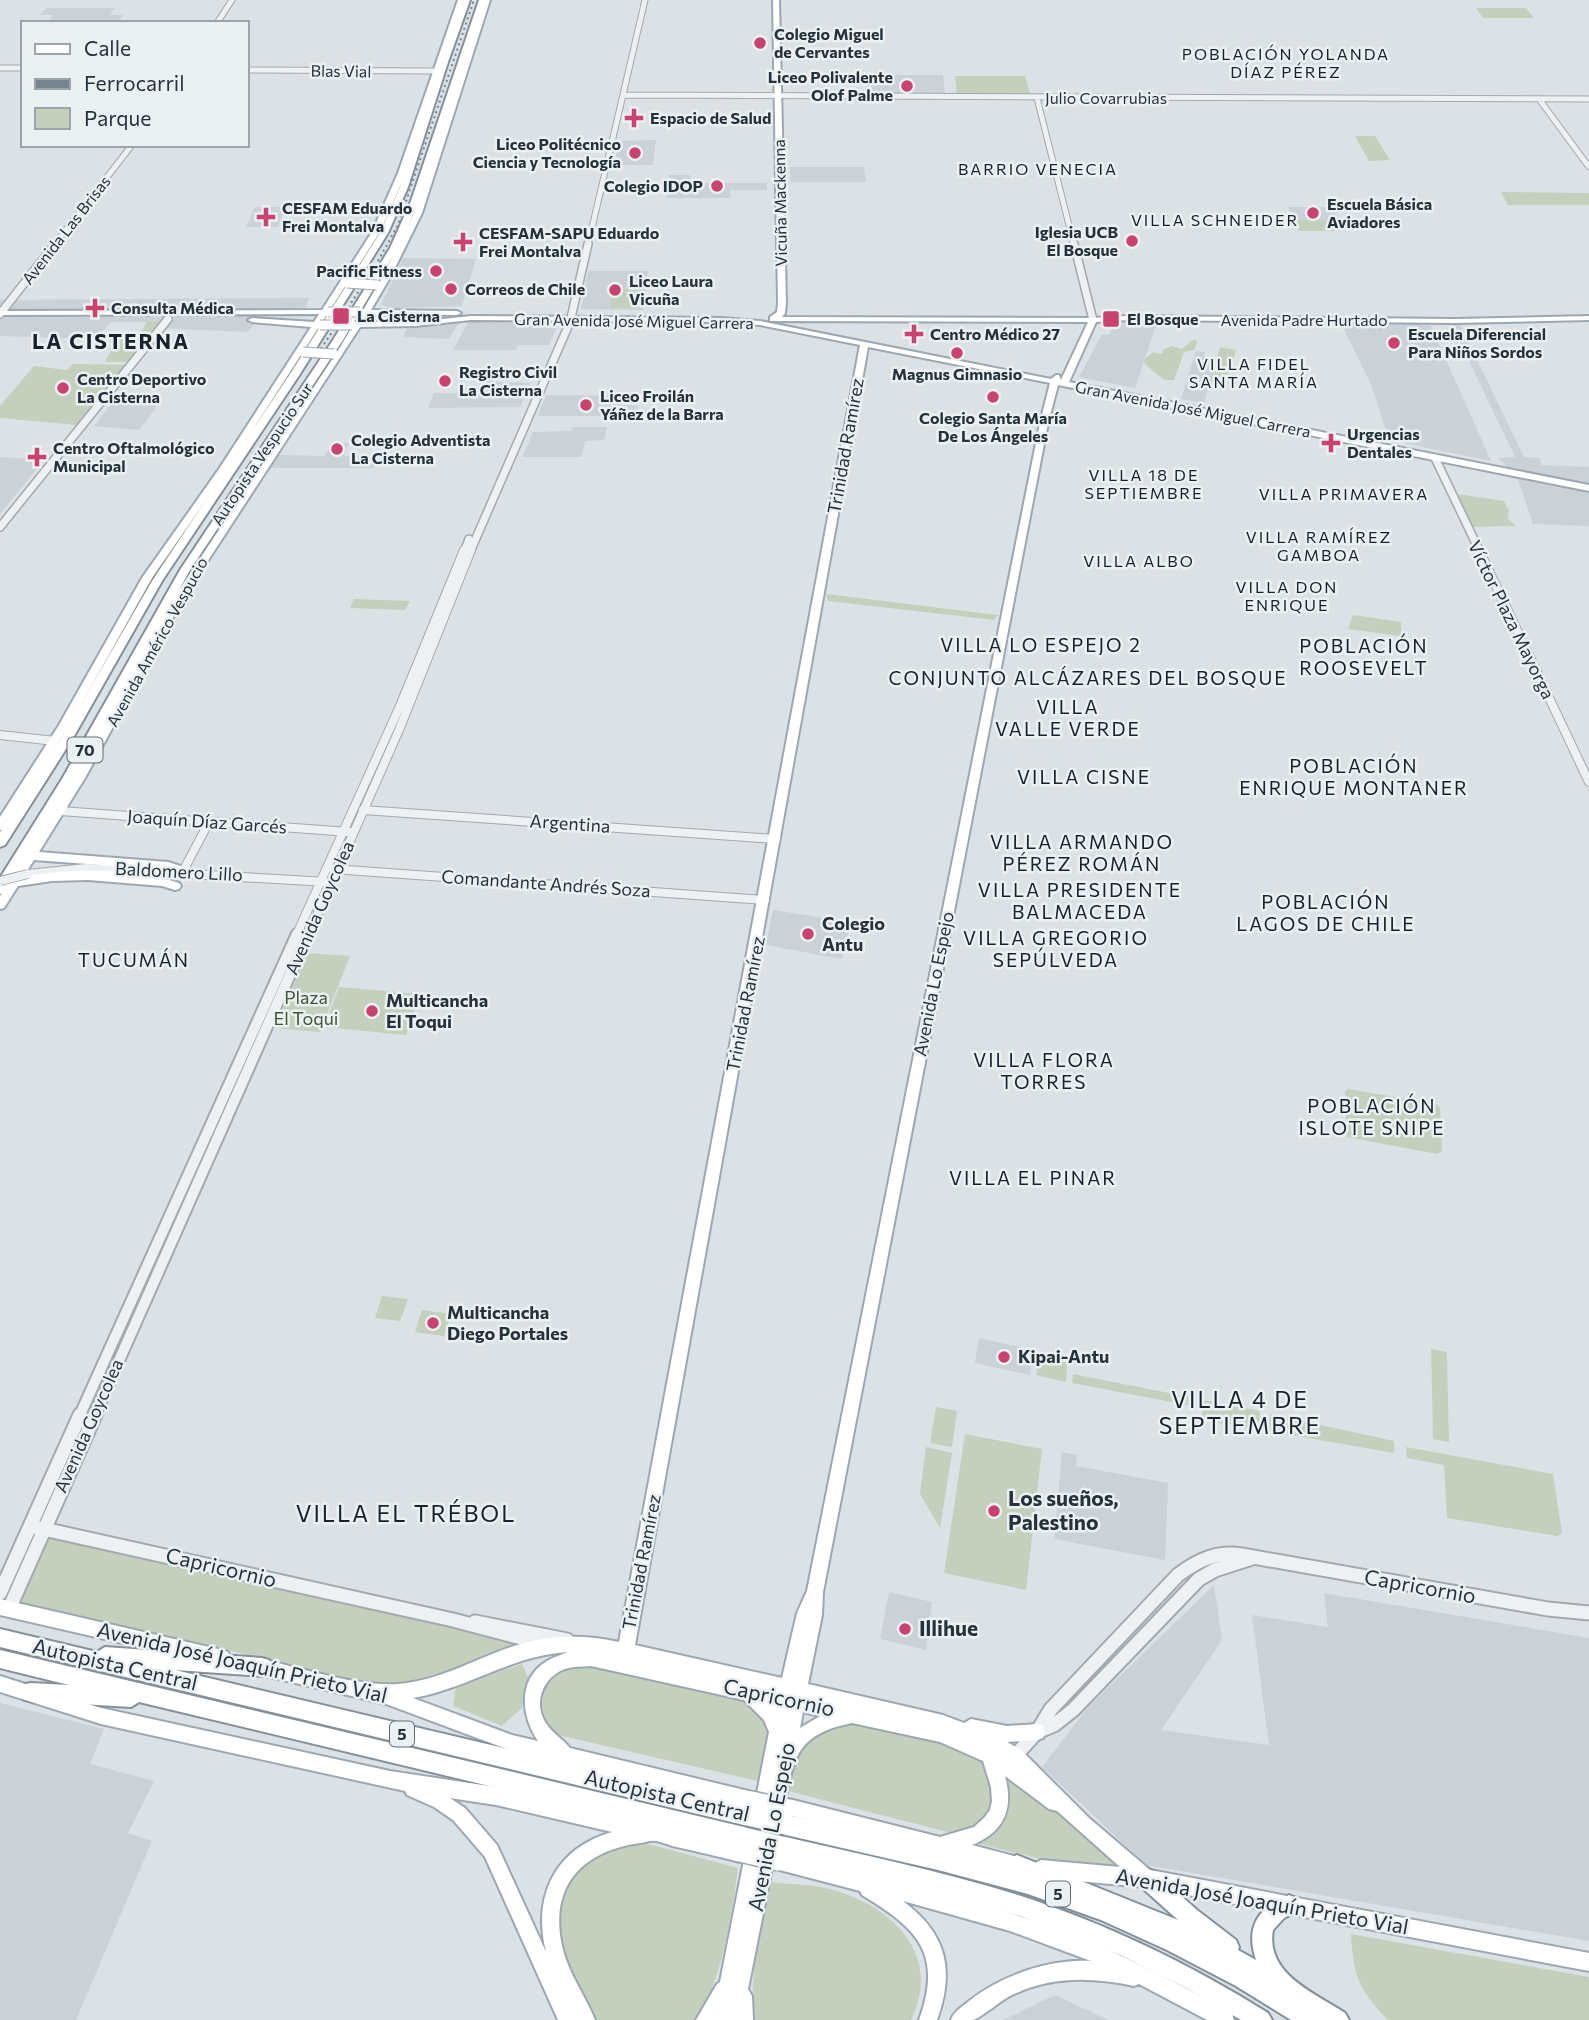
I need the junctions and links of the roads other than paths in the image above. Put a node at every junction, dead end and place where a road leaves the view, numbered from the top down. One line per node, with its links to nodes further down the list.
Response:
1 (232, 0): 8 (street)
2 (461, 0): 12 (main road, Avenida Américo Vespucio)
3 (467, 0): 20 (highway, Autopista Vespucio Sur / 70)
4 (482, 0): 18 (highway, Autopista Vespucio Sur / 70)
5 (487, 0): 19 (main road, Avenida Américo Vespucio)
6 (645, 0): 13 (street, Avenida Goycolea)
7 (776, 0): 14 (main road, Vicuña Mackenna)
8 (218, 21)
9 (0, 68): 10 (street)
10 (21, 68)
11 (248, 70): 12 (street, Blas Vial)
12 (435, 71): 23 (main road, Avenida Américo Vespucio)
13 (623, 95): 14 (street, Julio Covarrubias); 34 (street, Avenida Goycolea)
14 (778, 96): 15 (street, Julio Covarrubias); 35 (main road, Vicuña Mackenna)
15 (1037, 98): 16 (street, Julio Covarrubias); 38 (street)
16 (1539, 99): 17 (street, Julio Covarrubias); 22 (street)
17 (1589, 99)
18 (446, 104): 19 (highway); 55 (highway, Autopista Vespucio Sur / 70)
19 (449, 121): 25 (main road, Avenida Américo Vespucio)
20 (426, 122): 23 (highway); 54 (highway, Autopista Vespucio Sur / 70)
21 (130, 147): 33 (street, Avenida Las Brisas)
22 (1589, 167)
23 (401, 173): 24 (main road, Avenida Américo Vespucio)
24 (344, 284): 25 (main road, bridge); 26 (main road, Avenida Américo Vespucio)
25 (378, 287): 27 (main road, Avenida Américo Vespucio)
26 (331, 302): 28 (main road, Avenida Américo Vespucio); 31 (main road)
27 (371, 303): 29 (main road, Avenida Américo Vespucio); 30 (main road)
28 (326, 312): 29 (main road, Gran Avenida José Miguel Carrera, bridge); 31 (main road, Gran Avenida José Miguel Carrera); 42 (main road, Avenida Américo Vespucio)
29 (363, 312): 30 (main road, Gran Avenida José Miguel Carrera); 43 (main road, Avenida Américo Vespucio)
30 (390, 312): 34 (main road, Gran Avenida José Miguel Carrera)
31 (304, 313): 32 (main road, Gran Avenida José Miguel Carrera)
32 (181, 314): 33 (main road, Gran Avenida José Miguel Carrera); 36 (main road)
33 (0, 315): 36 (main road)
34 (571, 315): 35 (main road, Gran Avenida José Miguel Carrera); 40 (main road, Gran Avenida José Miguel Carrera); 43 (main road, Gran Avenida José Miguel Carrera); 59 (street, Avenida Goycolea); 63 (street, Avenida Goycolea)
35 (775, 318): 38 (main road, Avenida Padre Hurtado); 40 (main road); 45 (main road, Gran Avenida José Miguel Carrera)
36 (168, 319): 41 (main road); 53 (street)
37 (1148, 319): 38 (main road, Avenida Padre Hurtado); 39 (main road, Avenida Padre Hurtado)
38 (1093, 320): 48 (main road, Avenida Lo Espejo)
39 (1589, 321)
40 (752, 322): 45 (main road, Gran Avenida José Miguel Carrera)
41 (286, 324): 42 (main road); 44 (main road)
42 (318, 325): 43 (main road, bridge); 44 (main road, Avenida Américo Vespucio)
43 (354, 328): 47 (main road, Avenida Américo Vespucio)
44 (309, 336): 46 (main road, Avenida Américo Vespucio)
45 (870, 342): 48 (main road, Gran Avenida José Miguel Carrera); 64 (main road, Trinidad Ramírez)
46 (301, 351): 47 (main road, bridge); 50 (main road, Avenida Américo Vespucio)
47 (337, 353): 51 (main road, Avenida Américo Vespucio)
48 (1060, 380): 49 (main road, Gran Avenida José Miguel Carrera); 97 (main road, Avenida Lo Espejo)
49 (1439, 456): 52 (main road, Gran Avenida José Miguel Carrera); 58 (street, Víctor Plaza Mayorga)
50 (217, 479): 54 (highway); 57 (main road, Avenida Américo Vespucio)
51 (251, 485): 55 (highway); 60 (main road, Avenida Américo Vespucio)
52 (1589, 486)
53 (0, 527)
54 (167, 566): 65 (highway, Autopista Vespucio Sur / 70)
55 (185, 570): 74 (highway, Autopista Vespucio Sur / 70)
56 (0, 735): 57 (street)
57 (55, 741): 62 (main road, Avenida Américo Vespucio)
58 (1589, 782)
59 (363, 810): 63 (street, Avenida Goycolea); 64 (street, Argentina)
60 (60, 811): 61 (street, Joaquín Díaz Garcés); 66 (main road, Avenida Américo Vespucio)
61 (209, 822): 63 (street, Joaquín Díaz Garcés); 68 (street)
62 (0, 826)
63 (348, 832): 67 (street, Avenida Goycolea)
64 (776, 839): 75 (main road, Trinidad Ramírez)
65 (0, 842)
66 (32, 856): 68 (main road); 72 (main road, Avenida Américo Vespucio)
67 (332, 869): 71 (street, Avenida Goycolea); 75 (street, Comandante Andrés Soza)
68 (177, 871): 69 (main road); 70 (street, Baldomero Lillo, bridge); 71 (street, Baldomero Lillo)
69 (124, 877): 72 (main road); 73 (main road)
70 (0, 881)
71 (326, 882): 77 (street, Avenida Goycolea); 78 (street, Avenida Goycolea)
72 (14, 883): 76 (main road, Avenida Américo Vespucio)
73 (175, 886)
74 (0, 889)
75 (765, 900): 91 (main road, Trinidad Ramírez)
76 (0, 905)
77 (30, 1526): 78 (street, Capricornio); 82 (street, Avenida Goycolea)
78 (44, 1529): 83 (street, Avenida Goycolea); 85 (street, Capricornio)
79 (1252, 1558): 80 (street, Capricornio); 81 (street, Capricornio); 84 (street, Capricornio)
80 (1187, 1567): 81 (street); 102 (street, Capricornio)
81 (1185, 1592): 102 (street, Capricornio)
82 (0, 1593)
83 (4, 1608): 92 (main road, Avenida José Joaquín Prieto Vial)
84 (1589, 1613)
85 (453, 1620): 87 (street, Capricornio); 89 (street, Capricornio)
86 (0, 1638): 88 (highway, Autopista Central / 5)
87 (550, 1646): 89 (main road); 96 (main road)
88 (55, 1651): 92 (highway); 109 (highway, Autopista Central / 5)
89 (591, 1652): 91 (main road, Capricornio); 105 (main road)
90 (0, 1659): 98 (highway, Autopista Central / 5)
91 (625, 1659): 94 (main road, Capricornio); 97 (main road, Capricornio)
92 (262, 1667): 96 (main road, Avenida José Joaquín Prieto Vial)
93 (0, 1684): 95 (main road)
94 (743, 1690): 97 (main road, Capricornio); 101 (main road)
95 (30, 1692): 98 (highway); 108 (main road)
96 (370, 1692): 105 (main road, Avenida José Joaquín Prieto Vial)
97 (792, 1695): 99 (main road, Capricornio); 100 (main road, Capricornio); 101 (main road, Avenida Lo Espejo); 106 (main road, Avenida Lo Espejo)
98 (171, 1700): 114 (highway, Autopista Central / 5)
99 (856, 1715): 103 (main road, Capricornio); 106 (main road)
100 (943, 1723): 102 (main road); 104 (main road, Capricornio)
101 (777, 1732): 121 (main road, Avenida Lo Espejo)
102 (1037, 1732): 104 (street, Capricornio)
103 (988, 1754): 104 (main road); 107 (main road, Capricornio); 113 (main road)
104 (1015, 1756): 107 (main road); 111 (main road, Capricornio)
105 (573, 1757): 109 (main road, Avenida José Joaquín Prieto Vial)
106 (784, 1762): 121 (main road, Avenida Lo Espejo)
107 (1023, 1777): 111 (main road, Capricornio)
108 (390, 1780): 112 (main road); 124 (main road)
109 (750, 1808): 110 (highway, Autopista Central / 5, bridge)
110 (787, 1816): 113 (main road, Avenida José Joaquín Prieto Vial); 134 (highway, Autopista Central / 5)
111 (1083, 1824): 118 (main road, Capricornio)
112 (657, 1834): 114 (main road); 125 (main road)
113 (934, 1842): 116 (main road, Avenida José Joaquín Prieto Vial)
114 (742, 1845): 115 (highway, Autopista Central / 5, bridge)
115 (780, 1854): 117 (main road); 133 (highway, Autopista Central / 5)
116 (1017, 1865): 118 (main road, Avenida José Joaquín Prieto Vial); 122 (highway)
117 (845, 1878): 123 (main road); 130 (main road)
118 (1146, 1878): 119 (main road, Avenida José Joaquín Prieto Vial); 122 (highway)
119 (1289, 1905): 120 (main road, Avenida José Joaquín Prieto Vial); 122 (highway)
120 (1589, 1962)
121 (736, 1972): 126 (main road); 127 (main road, Avenida Lo Espejo); 128 (main road, Avenida Lo Espejo); 129 (main road)
122 (1280, 1983): 135 (highway)
123 (1169, 1988): 131 (main road); 132 (main road)
124 (567, 2020)
125 (586, 2020)
126 (705, 2020)
127 (722, 2020)
128 (733, 2020)
129 (744, 2020)
130 (928, 2020)
131 (960, 2020)
132 (1226, 2020)
133 (1261, 2020)
134 (1310, 2020)
135 (1338, 2020)

